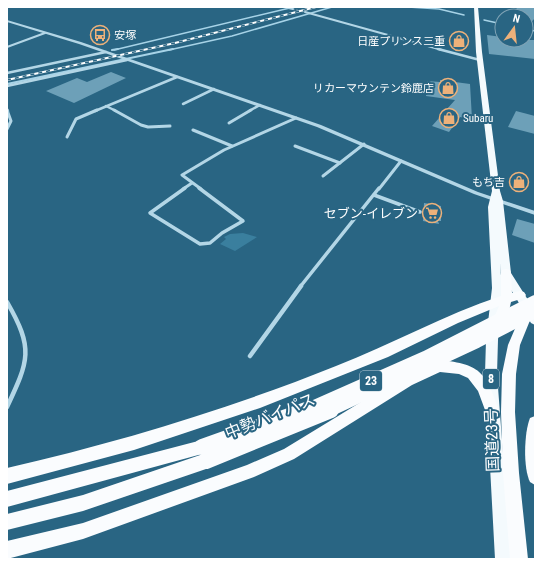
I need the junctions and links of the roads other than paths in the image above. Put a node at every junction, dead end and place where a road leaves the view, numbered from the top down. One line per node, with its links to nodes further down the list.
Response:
1 (284, 7): 3 (street)
2 (476, 7): 11 (main road, 8)
3 (288, 8): 4 (street)
4 (292, 9)
5 (305, 12): 11 (street)
6 (7, 21): 7 (street)
7 (45, 33): 8 (street); 9 (street)
8 (7, 47)
9 (106, 52): 10 (street); 12 (street)
10 (125, 59): 13 (street); 14 (street)
11 (480, 60): 34 (main road, 8)
12 (7, 73)
13 (177, 77): 15 (street); 18 (street)
14 (7, 86)
15 (214, 89): 16 (street); 17 (street)
16 (183, 104)
17 (260, 105): 20 (street); 21 (street)
18 (106, 106): 22 (street); 25 (street)
19 (7, 110): 23 (street)
20 (296, 118): 26 (street); 27 (street)
21 (229, 123)
22 (170, 126)
23 (7, 129)
24 (193, 130): 27 (street)
25 (67, 137)
26 (364, 144): 29 (street); 30 (street)
27 (232, 146): 32 (street)
28 (295, 146): 30 (street)
29 (401, 160): 33 (street); 34 (street)
30 (340, 164): 31 (street)
31 (324, 176)
32 (192, 183): 32 (street)
33 (374, 195): 35 (street); 43 (street)
34 (496, 197): 36 (street); 37 (main road, 8); 39 (main road, 8)
35 (420, 212)
36 (535, 213)
37 (506, 273): 38 (main road, 8); 39 (highway)
38 (520, 295): 39 (highway); 41 (main road, 8)
39 (501, 300): 42 (main road, 8); 49 (highway)
40 (7, 302): 45 (street)
41 (534, 309): 48 (highway, 中勢バイパス / 23, bridge); 55 (highway, 国道23号)
42 (493, 330): 44 (highway); 46 (main road, 8)
43 (250, 356)
44 (439, 366): 46 (highway); 53 (highway)
45 (7, 407)
46 (493, 412): 54 (main road, 8)
47 (535, 423): 50 (highway)
48 (204, 454): 51 (highway, 中勢バイパス / 23); 52 (highway, 中勢バイパス / 23)
49 (7, 476)
50 (535, 477)
51 (7, 499)
52 (7, 522)
53 (7, 550)
54 (503, 559)
55 (519, 559)

